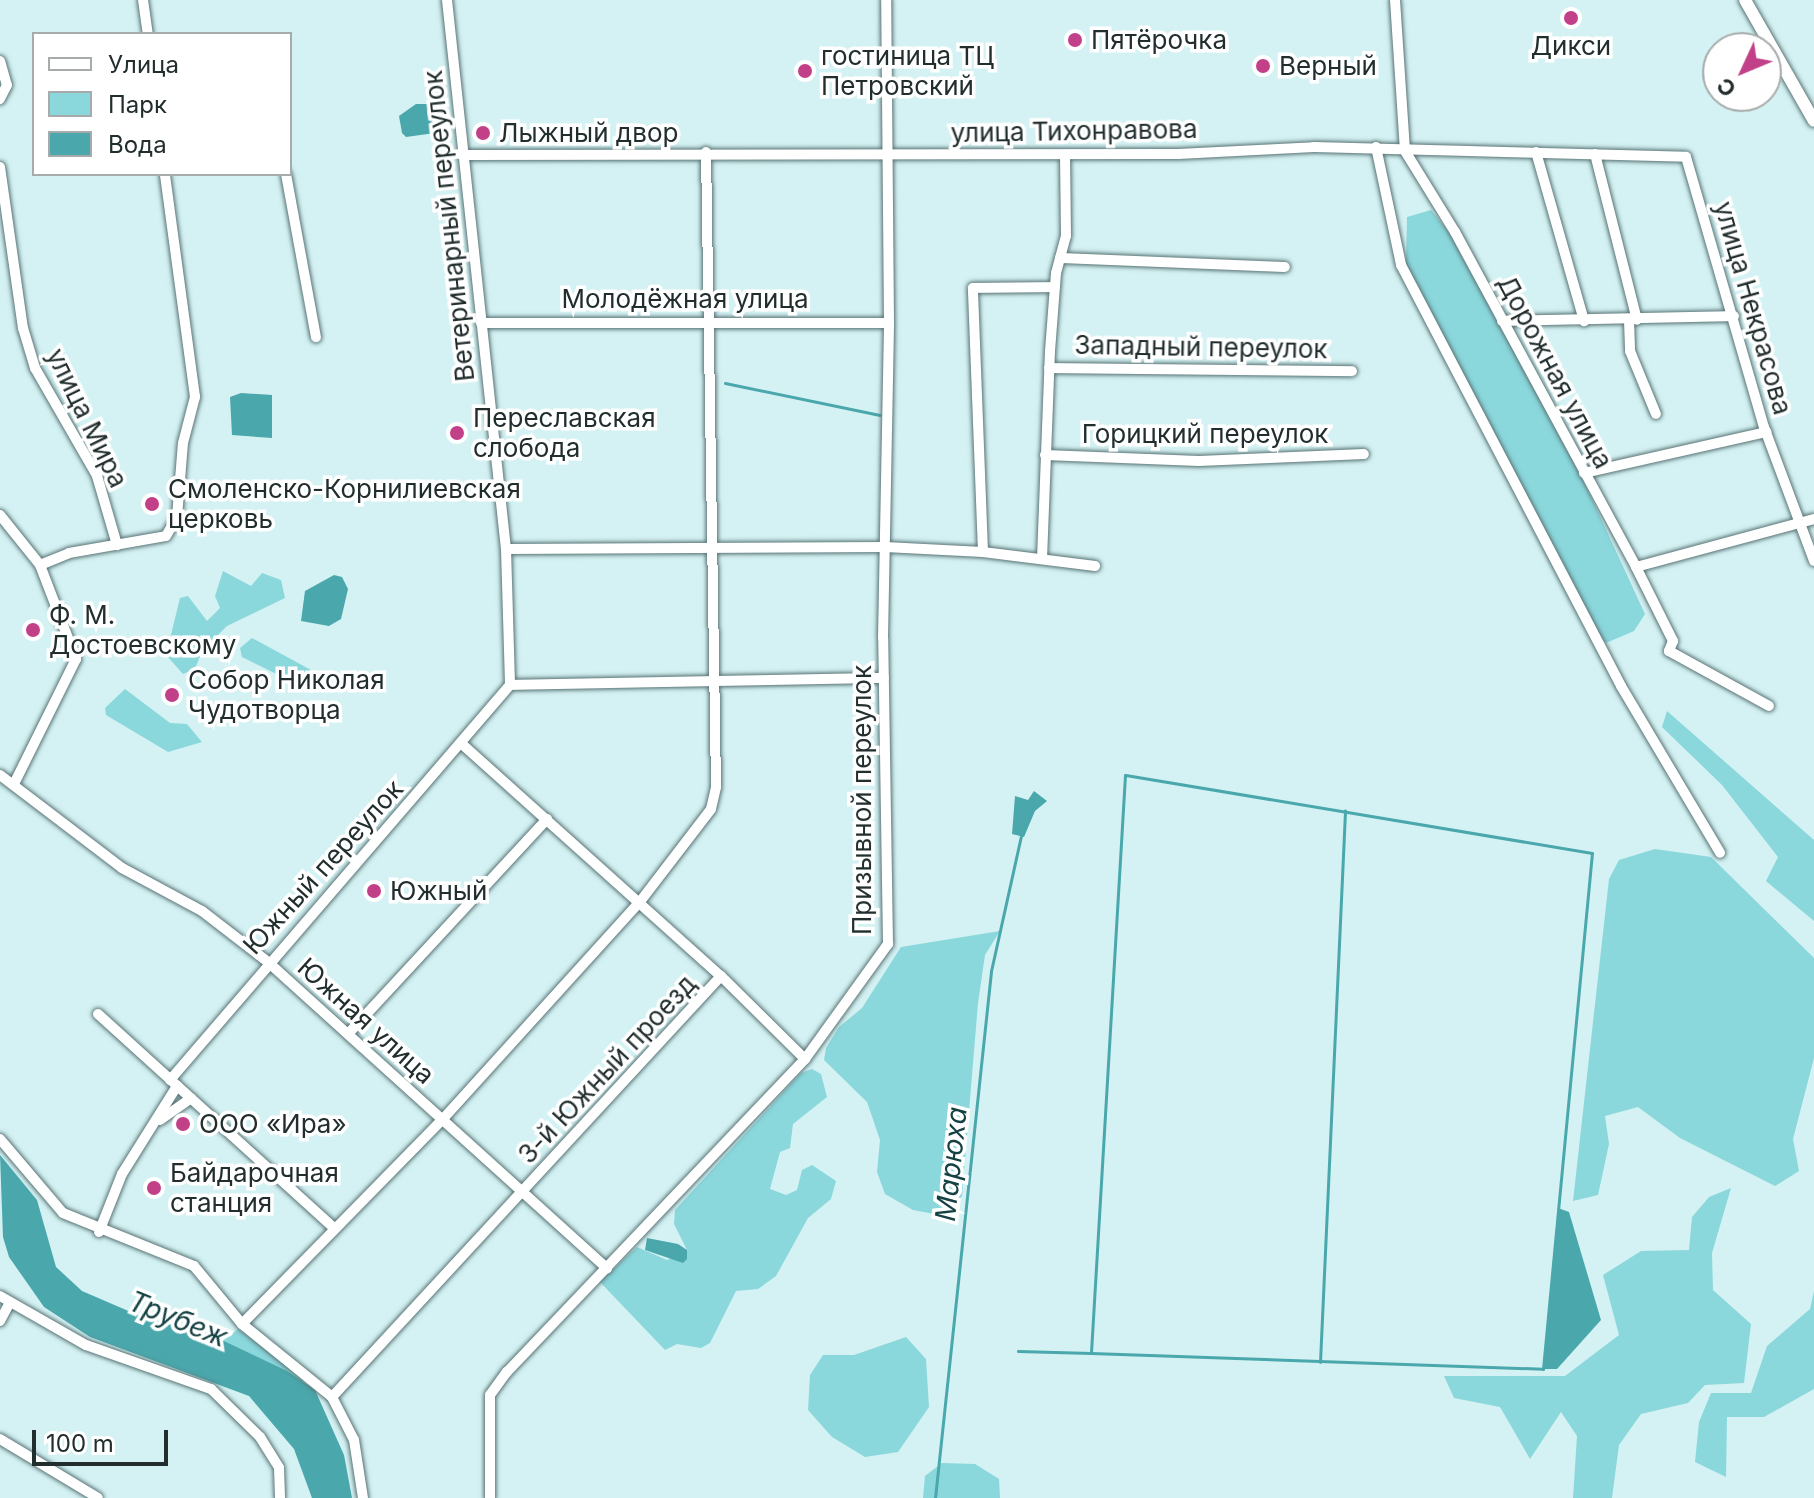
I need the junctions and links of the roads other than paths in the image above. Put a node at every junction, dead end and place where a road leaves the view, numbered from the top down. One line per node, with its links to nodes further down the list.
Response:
1 (143, 0): 6 (street)
2 (447, 0): 15 (street, Ветеринарный переулок)
3 (886, 0): 16 (street, Призывной переулок)
4 (1395, 0): 11 (street, Дорожная улица)
5 (1745, 0): 9 (main road)
6 (148, 32)
7 (0, 61): 8 (street)
8 (0, 99)
9 (1814, 121)
10 (1376, 147): 11 (street, улица Тихонравова); 17 (street, улица Тихонравова); 61 (street)
11 (1405, 151): 13 (street, улица Тихонравова); 28 (street, Дорожная улица)
12 (706, 152): 15 (street, улица Тихонравова); 16 (street, улица Тихонравова); 26 (street)
13 (1536, 152): 14 (street, улица Тихонравова); 29 (street)
14 (1595, 154): 18 (street, улица Тихонравова); 27 (street)
15 (462, 155): 30 (street, Ветеринарный переулок)
16 (889, 155): 17 (street, улица Тихонравова); 31 (street, Призывной переулок)
17 (1065, 155): 22 (street)
18 (1686, 157): 25 (street, улица Некрасова)
19 (0, 167): 43 (street, улица Мира)
20 (165, 176): 43 (street)
21 (286, 176): 32 (street)
22 (1060, 258): 23 (street); 24 (street)
23 (1285, 267)
24 (1055, 287): 33 (street); 47 (street)
25 (1734, 316): 27 (street); 36 (street, улица Некрасова)
26 (705, 319): 30 (street, Молодёжная улица); 31 (street, Молодёжная улица); 45 (street)
27 (1633, 320): 29 (street); 35 (street)
28 (1502, 321): 29 (street); 39 (street, Дорожная улица)
29 (1584, 321)
30 (481, 323): 46 (street, Ветеринарный переулок)
31 (889, 323): 44 (street, Призывной переулок)
32 (316, 337)
33 (1049, 368): 34 (street, Западный переулок); 38 (street)
34 (1352, 371)
35 (1656, 414)
36 (1766, 432): 39 (street); 42 (street, улица Некрасова)
37 (1364, 454): 38 (street, Горицкий переулок)
38 (1045, 455): 48 (street)
39 (1584, 473): 52 (street, Дорожная улица)
40 (0, 515): 50 (street)
41 (1814, 519): 42 (street)
42 (1799, 524): 49 (street, улица Некрасова); 52 (street)
43 (117, 545): 50 (street)
44 (885, 547): 45 (street); 47 (street); 53 (street, Призывной переулок)
45 (710, 548): 46 (street); 54 (street)
46 (506, 549): 55 (street, Ветеринарный переулок)
47 (983, 552): 48 (street)
48 (1042, 559): 51 (street)
49 (1814, 561)
50 (40, 565): 59 (street)
51 (1095, 566)
52 (1636, 567): 56 (street, Дорожная улица)
53 (884, 678): 54 (street); 67 (street, Призывной переулок)
54 (712, 680): 55 (street); 62 (street)
55 (510, 685): 57 (street, Южный переулок)
56 (1769, 706)
57 (462, 744): 60 (street); 63 (street, Южный переулок)
58 (0, 775): 59 (street, Южная улица)
59 (15, 782): 63 (street, Южная улица)
60 (547, 819): 62 (street); 66 (street)
61 (1720, 853)
62 (639, 903): 64 (street); 70 (street)
63 (268, 962): 66 (street, Южная улица); 68 (street, Южный переулок)
64 (721, 976): 67 (street); 73 (street, 3-й Южный проезд)
65 (98, 1014): 68 (street)
66 (348, 1034): 70 (street, Южная улица)
67 (805, 1059): 76 (street, Призывной переулок)
68 (174, 1083): 69 (street); 71 (street, Южный переулок)
69 (191, 1098): 71 (street); 74 (street)
70 (442, 1120): 73 (street, Южная улица); 74 (street)
71 (154, 1123): 75 (street, Южный переулок)
72 (0, 1139): 75 (street)
73 (524, 1191): 76 (street, Южная улица); 81 (street, 3-й Южный проезд)
74 (333, 1227): 80 (street)
75 (99, 1232): 80 (street)
76 (607, 1268): 86 (street, Призывной переулок)
77 (0, 1296): 78 (street)
78 (9, 1304): 79 (street); 84 (street)
79 (0, 1321)
80 (242, 1324): 81 (street)
81 (332, 1397): 85 (street)
82 (0, 1439): 83 (street)
83 (98, 1498)
84 (280, 1498)
85 (363, 1498)
86 (490, 1498)

